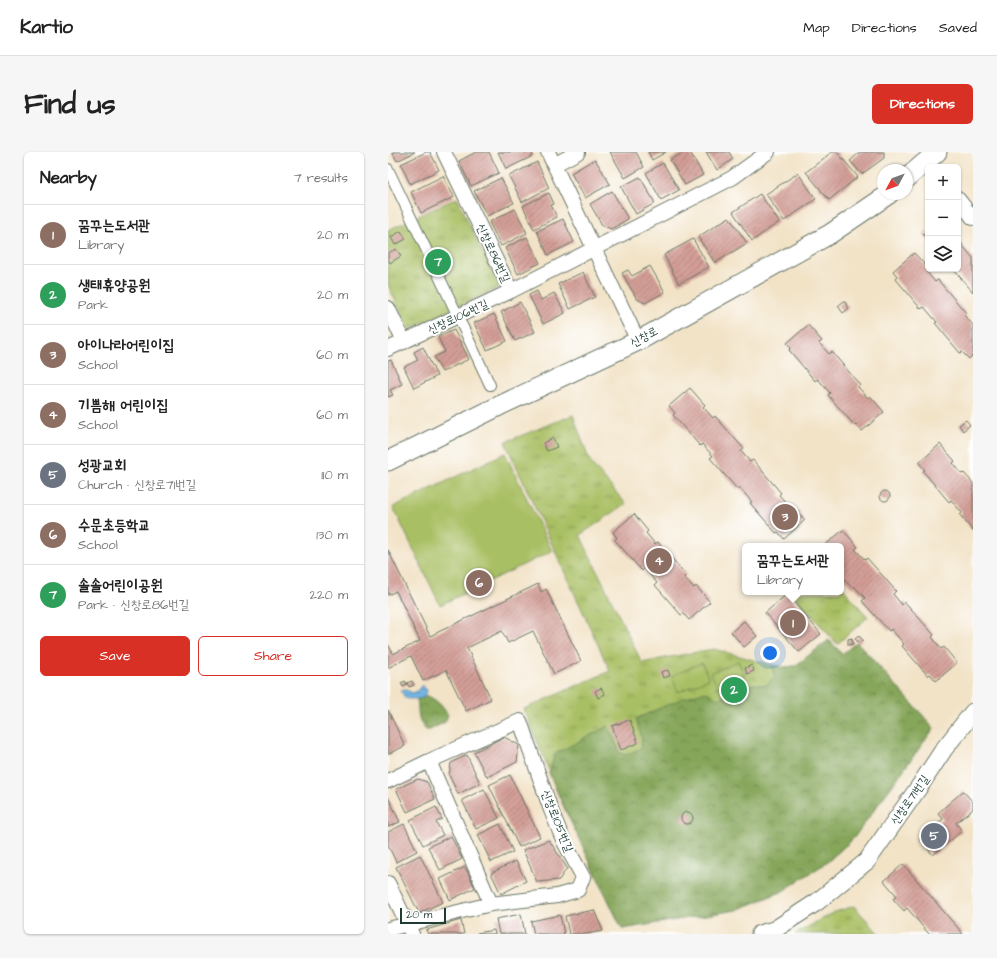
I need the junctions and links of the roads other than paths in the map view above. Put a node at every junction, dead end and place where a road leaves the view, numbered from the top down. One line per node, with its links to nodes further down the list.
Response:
1 (444, 152): 13 (street, 신창로86번길)
2 (548, 152): 6 (street)
3 (578, 152): 6 (street)
4 (768, 152): 12 (street, 신창로86번길)
5 (928, 158): 8 (main road)
6 (554, 165): 12 (street)
7 (388, 169): 15 (street)
8 (913, 172)
9 (880, 200): 17 (main road, 신창로)
10 (961, 204): 11 (street)
11 (973, 218)
12 (595, 249): 13 (street, 신창로86번길); 17 (street)
13 (511, 291): 18 (street, 신창로106번길)
14 (388, 308): 18 (street)
15 (455, 310)
16 (462, 325): 20 (street)
17 (638, 340): 21 (main road, 신창로)
18 (404, 342): 19 (street, 신창로106번길)
19 (388, 349)
20 (490, 385)
21 (388, 461)
22 (973, 712): 29 (street, 신창로71번길)
23 (429, 761): 24 (street, 신창로105번길); 26 (street); 26 (street, 신창로105번길)
24 (388, 781)
25 (388, 883): 28 (street)
26 (491, 904): 28 (street, 신창로105번길)
27 (388, 929): 28 (street, 신창로105번길)
28 (410, 929)
29 (760, 934)

